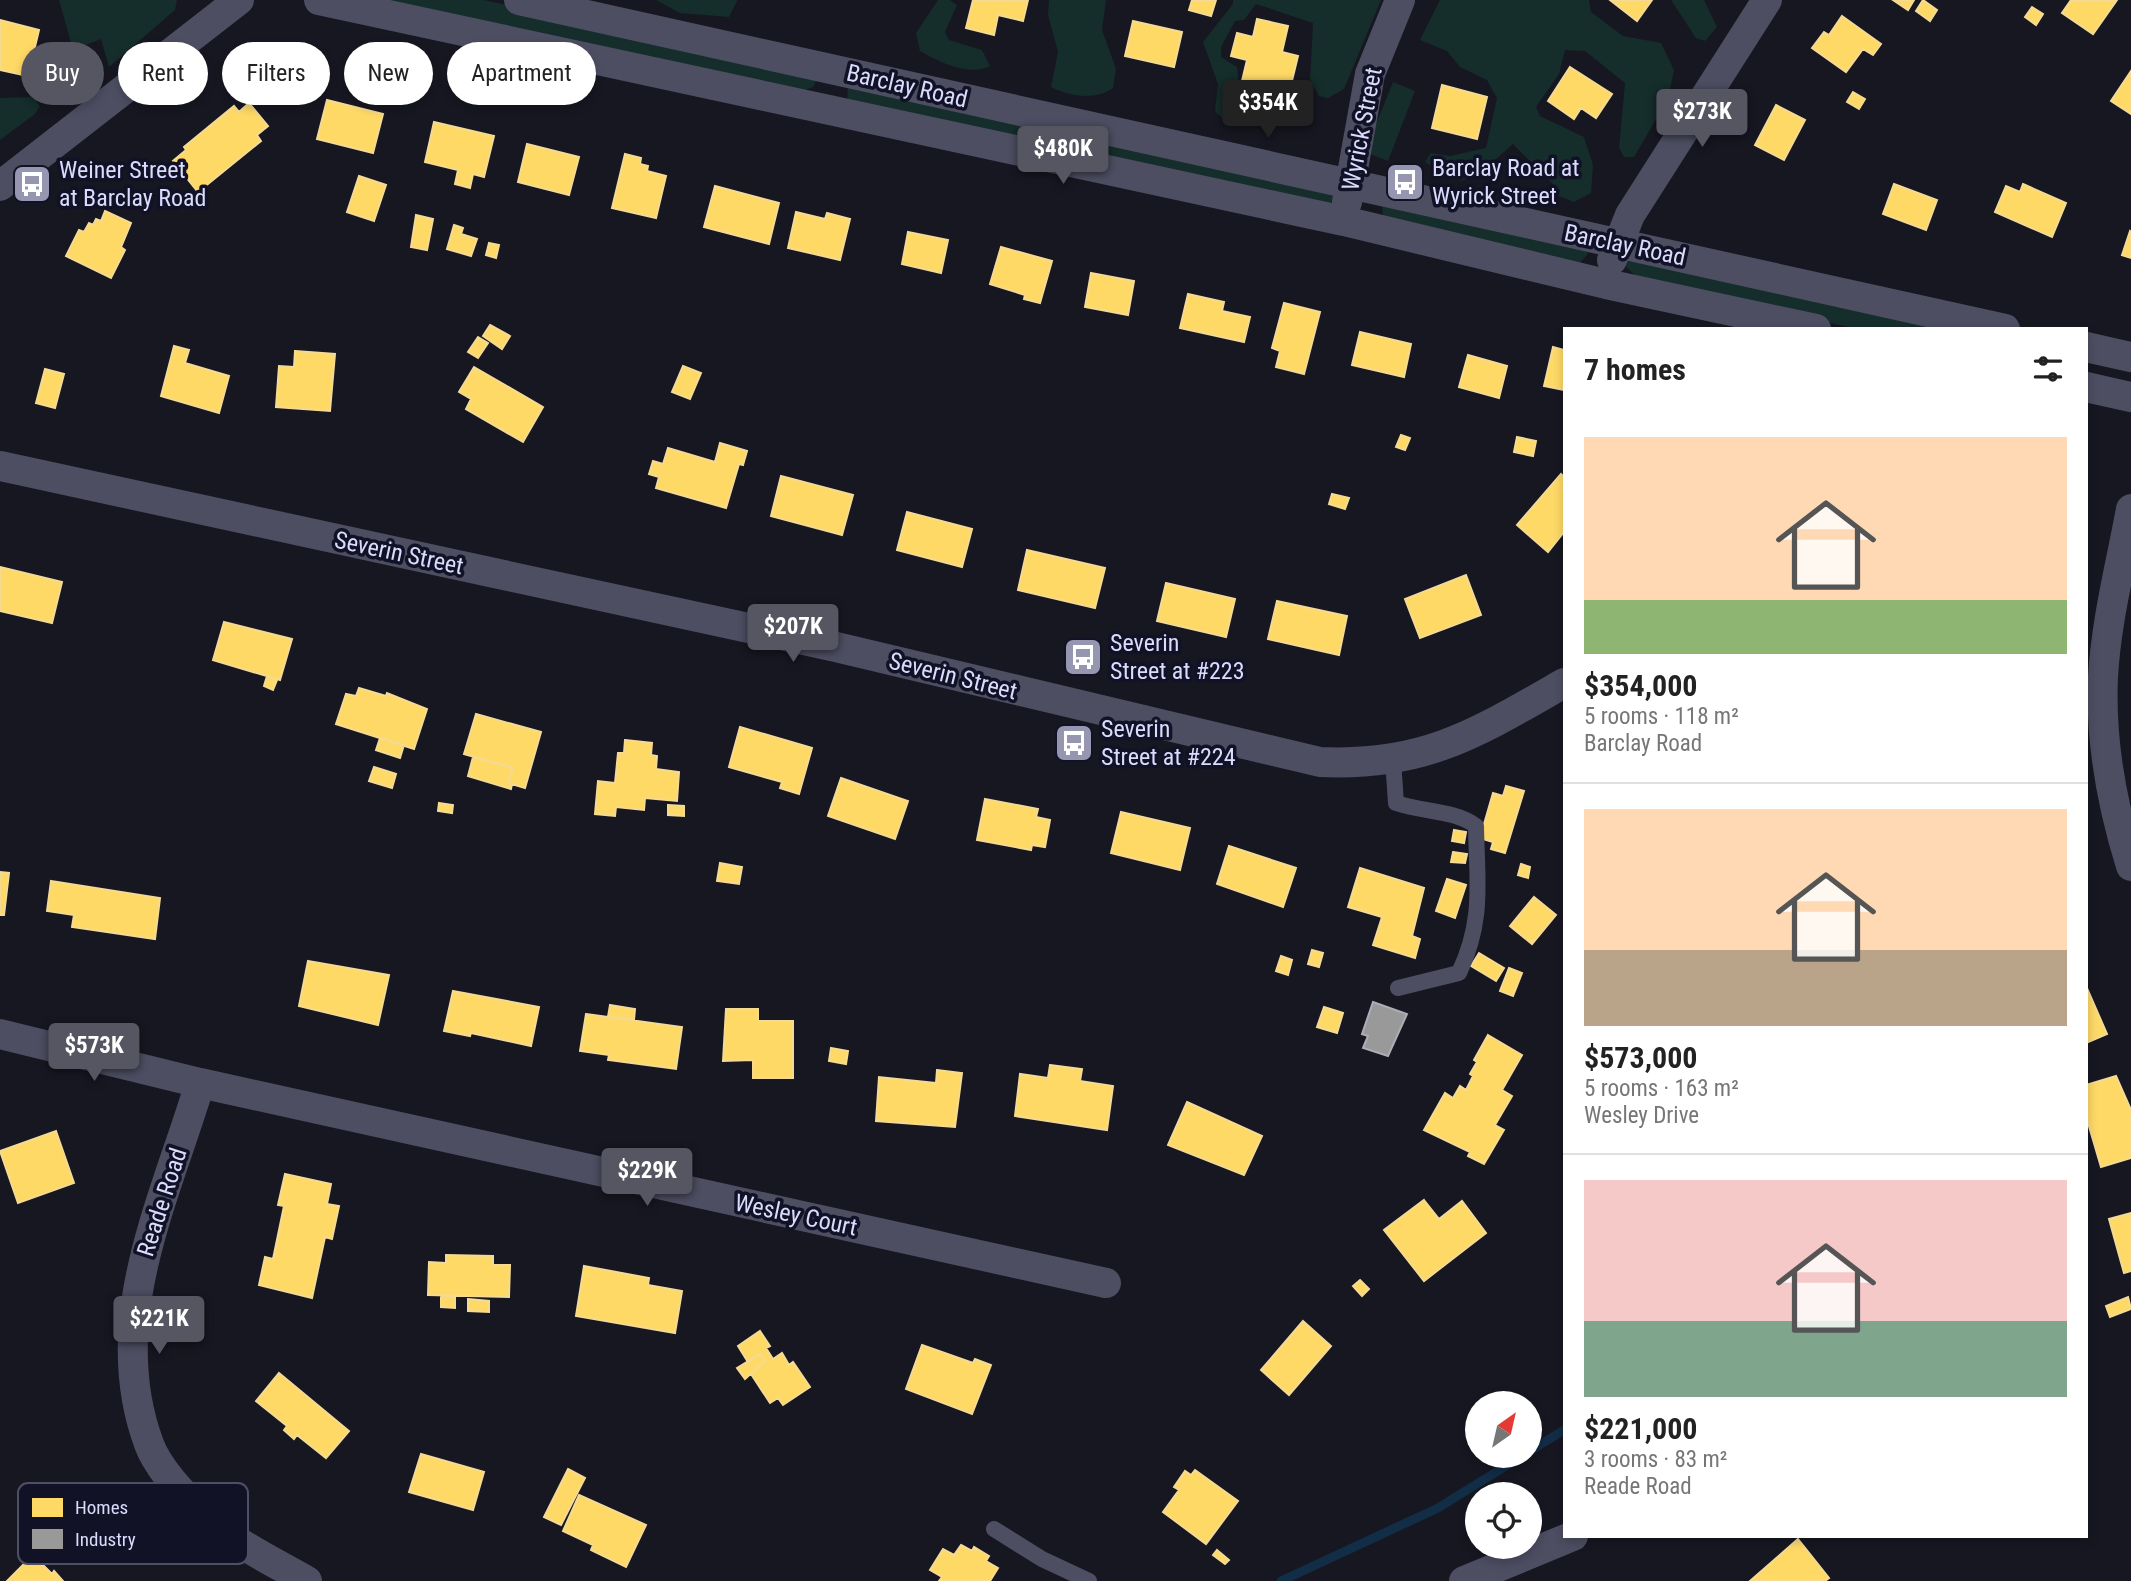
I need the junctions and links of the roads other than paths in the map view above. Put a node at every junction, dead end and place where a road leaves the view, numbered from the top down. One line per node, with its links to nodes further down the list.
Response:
1 (239, 0): 9 (street)
2 (319, 0): 7 (street, Barclay Road)
3 (519, 0): 6 (street, Barclay Road)
4 (1400, 0): 8 (street, Wyrick Street)
5 (1767, 0): 11 (street)
6 (834, 70): 7 (street, Barclay Road); 8 (street, Barclay Road)
7 (825, 109): 10 (street, Barclay Road)
8 (1350, 185): 10 (street, Wyrick Street); 11 (street, Barclay Road)
9 (0, 186)
10 (1344, 221): 12 (street, Barclay Road)
11 (1616, 243): 12 (street); 14 (street, Barclay Road)
12 (1606, 284): 13 (street, Barclay Road)
13 (1807, 327)
14 (1996, 327)
15 (2088, 347): 16 (street)
16 (2131, 357)
17 (2088, 387): 18 (street)
18 (2131, 397)
19 (0, 466): 23 (street, Severin Street)
20 (2131, 509): 21 (street)
21 (2094, 675): 24 (street)
22 (1563, 684): 23 (street, Severin Street)
23 (1393, 760): 25 (lane)
24 (2131, 866)
25 (1398, 988)
26 (0, 1034): 27 (street, Wesley Court)
27 (200, 1083): 28 (street, Wesley Court); 29 (street, Reade Road)
28 (1106, 1283)
29 (177, 1483)
30 (994, 1529): 34 (lane)
31 (1568, 1538): 35 (street)
32 (248, 1548): 33 (street, Reade Road)
33 (307, 1581)
34 (1089, 1581)
35 (1464, 1581)

